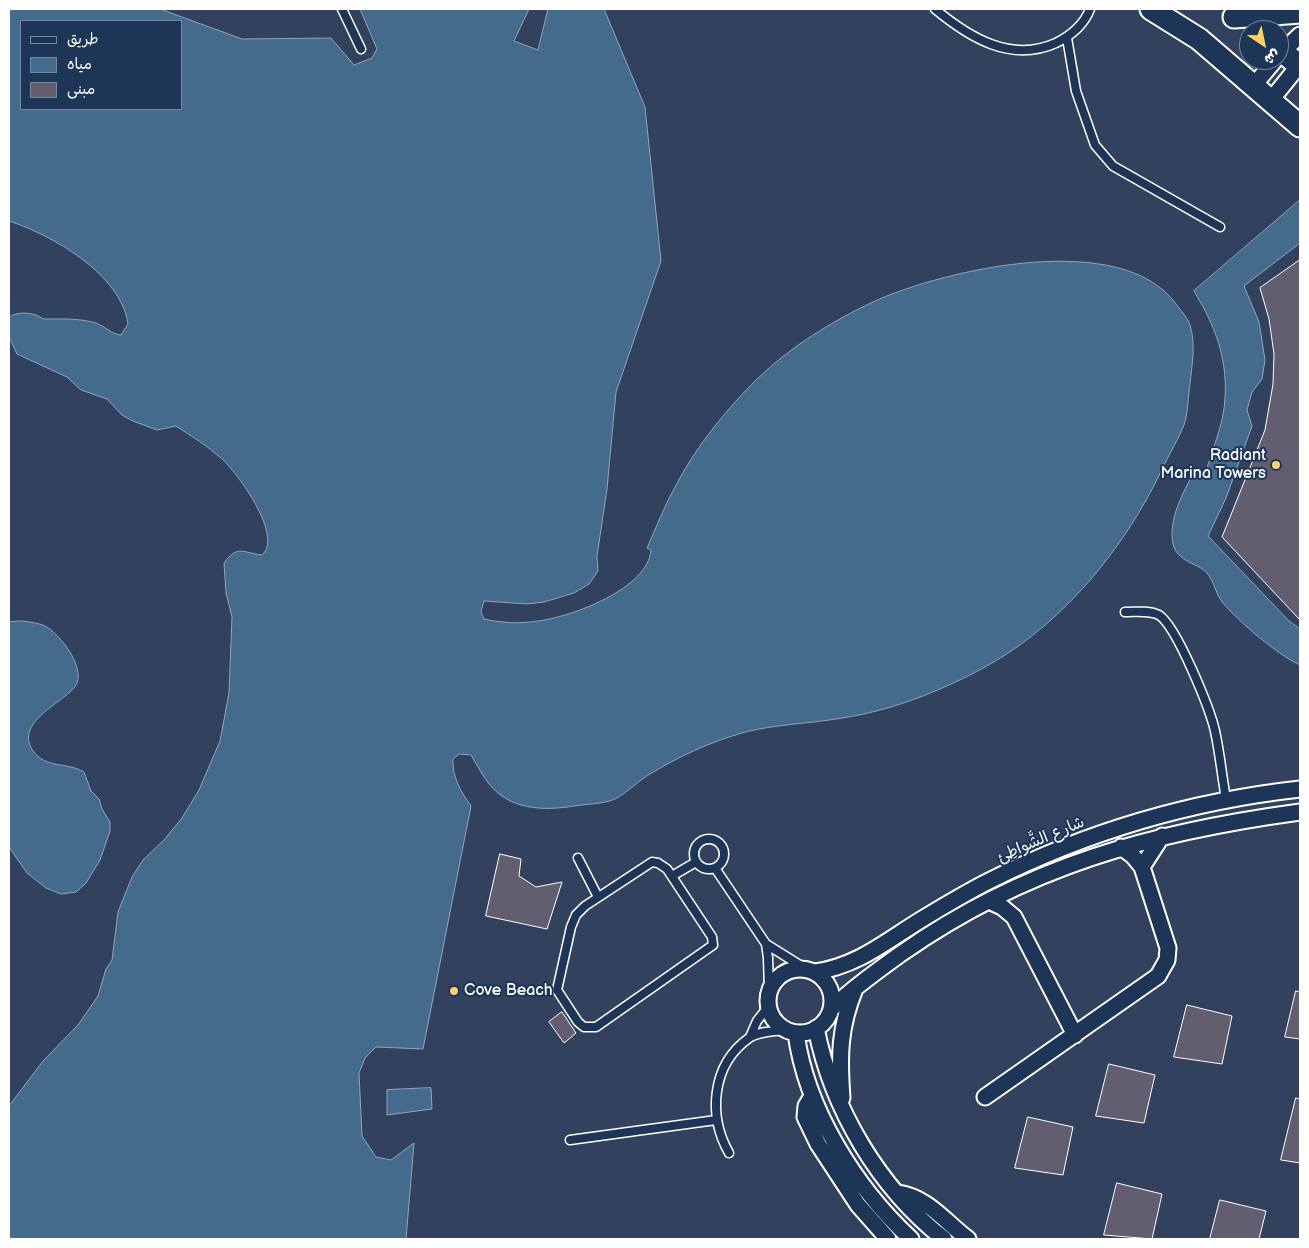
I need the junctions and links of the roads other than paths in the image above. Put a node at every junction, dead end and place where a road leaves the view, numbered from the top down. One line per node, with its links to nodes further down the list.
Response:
1 (342, 9): 11 (lane)
2 (935, 9): 9 (lane)
3 (1090, 9): 9 (lane)
4 (1151, 9): 15 (main road)
5 (1300, 12): 6 (main road)
6 (1228, 13): 7 (main road)
7 (1239, 20)
8 (1300, 35): 10 (street)
9 (1066, 38): 18 (lane)
10 (1289, 44)
11 (361, 49)
12 (1289, 59): 13 (main road)
13 (1300, 65): 16 (street)
14 (1266, 70): 15 (street)
15 (1255, 84): 16 (main road)
16 (1271, 100): 17 (main road)
17 (1300, 126)
18 (1220, 227)
19 (1125, 612): 21 (lane)
20 (1300, 789): 21 (street, شارع الشَّواطِئ)
21 (1226, 799): 35 (street, شارع الشَّواطِئ)
22 (1300, 812): 23 (street, شارع الشَّواطِئ)
23 (1162, 836): 24 (street, شارع الشَّواطِئ); 27 (street)
24 (1121, 847): 27 (street); 30 (street, شارع الشَّواطِئ)
25 (578, 858): 31 (lane)
26 (696, 862): 28 (lane); 28 (lane); 29 (lane)
27 (1142, 867): 42 (street)
28 (715, 868): 34 (lane)
29 (672, 876): 31 (lane); 31 (lane)
30 (1020, 886): 32 (street, شارع الشَّواطِئ); 33 (street, شارع الشَّواطِئ)
31 (598, 898)
32 (988, 901): 33 (street); 36 (street, شارع الشَّواطِئ)
33 (1014, 917): 42 (street)
34 (766, 944): 35 (lane); 37 (lane)
35 (810, 970): 37 (street); 39 (street)
36 (856, 987): 39 (street, شارع الشَّواطِئ); 46 (street)
37 (769, 990): 38 (street)
38 (768, 1006): 41 (street); 43 (lane)
39 (831, 1009): 40 (street)
40 (816, 1028): 41 (street); 46 (street)
41 (791, 1032): 43 (lane); 44 (street)
42 (1075, 1035): 45 (street)
43 (750, 1038): 47 (lane)
44 (812, 1096): 51 (street); 52 (street)
45 (985, 1097)
46 (842, 1108): 50 (street)
47 (716, 1120): 48 (lane); 49 (lane)
48 (570, 1140)
49 (728, 1153)
50 (898, 1193): 53 (street); 54 (street)
51 (888, 1239)
52 (910, 1239)
53 (944, 1239)
54 (968, 1239)

